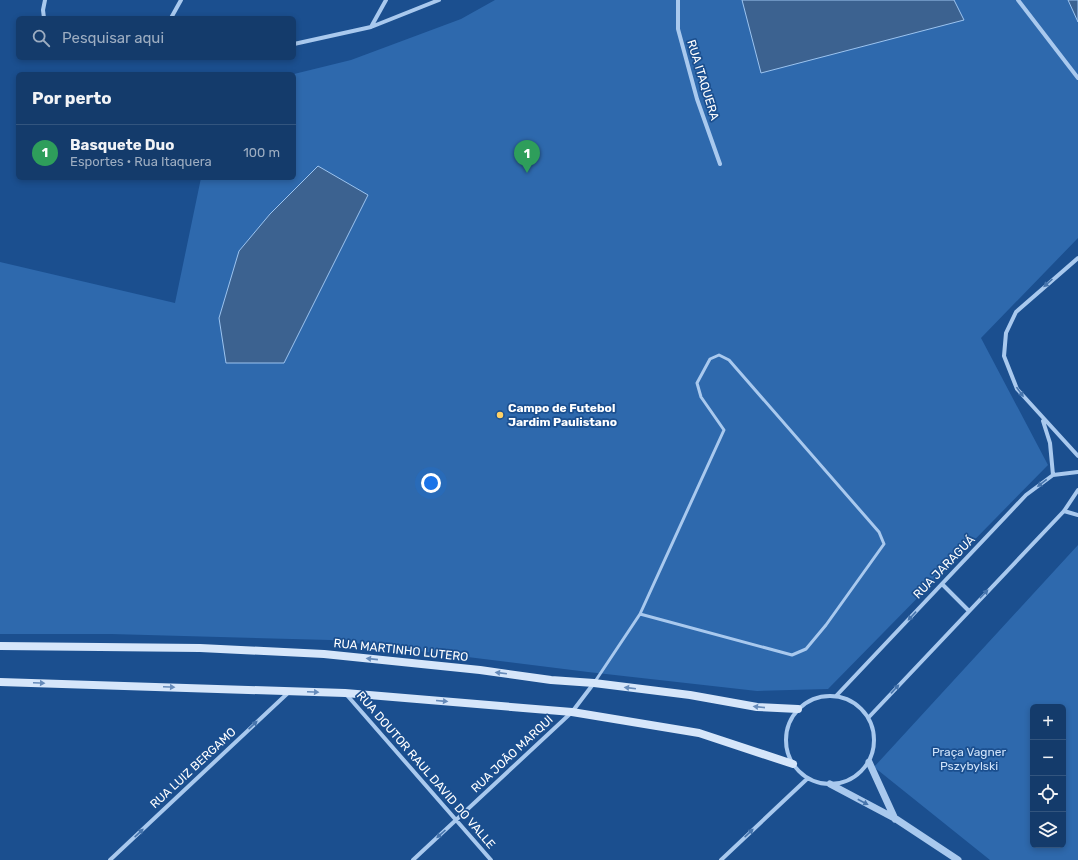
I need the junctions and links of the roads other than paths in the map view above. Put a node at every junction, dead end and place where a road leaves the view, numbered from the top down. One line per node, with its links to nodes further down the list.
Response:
1 (45, 0): 7 (street)
2 (181, 0): 8 (street)
3 (386, 0): 9 (street)
4 (439, 0): 9 (street)
5 (678, 0): 12 (street, RUA ITAQUERA)
6 (1018, 0): 11 (street)
7 (44, 16)
8 (171, 16)
9 (371, 27): 10 (street)
10 (296, 44)
11 (1078, 78)
12 (720, 164)
13 (1078, 258): 14 (street, one-way to 14)
14 (1043, 419): 15 (street); 17 (street)
15 (1078, 456)
16 (1078, 472): 17 (street, RUA JARAGUÁ)
17 (1053, 475): 21 (street, RUA JARAGUÁ, one-way to 21)
18 (1078, 490): 19 (street)
19 (1064, 511): 20 (street); 22 (street, one-way to 19)
20 (1078, 515)
21 (942, 584): 22 (street); 29 (street, RUA JARAGUÁ, one-way to 29)
22 (969, 611): 32 (street, one-way to 22)
23 (640, 614): 23 (lane); 26 (lane)
24 (0, 646): 26 (main road, RUA MARTINHO LUTERO, one-way to 24)
25 (0, 682): 27 (main road, one-way to 27)
26 (594, 683): 30 (main road, RUA MARTINHO LUTERO, one-way to 26); 31 (street, RUA JOÃO MARQUI)
27 (290, 691): 28 (main road, one-way to 28); 39 (street, RUA LUIZ BERGAMO, one-way to 27)
28 (345, 693): 31 (main road, one-way to 31); 38 (street, RUA DOUTOR RAUL DAVID DO VALLE)
29 (836, 696): 30 (street); 32 (street)
30 (798, 709): 34 (street)
31 (572, 712): 34 (main road); 38 (street, RUA JOÃO MARQUI)
32 (869, 717): 33 (street)
33 (869, 762): 36 (street); 37 (street)
34 (793, 764): 35 (street)
35 (808, 778): 36 (street); 42 (street, one-way to 35)
36 (830, 784): 37 (street, one-way to 37)
37 (896, 819): 43 (street)
38 (457, 820): 40 (street, RUA JOÃO MARQUI, one-way to 40); 41 (street, RUA DOUTOR RAUL DAVID DO VALLE)
39 (110, 860)
40 (413, 860)
41 (490, 860)
42 (721, 860)
43 (958, 860)

